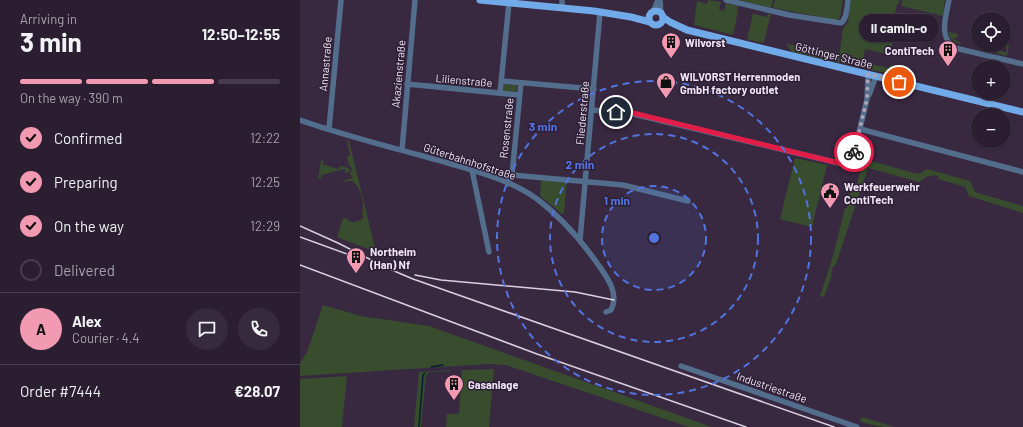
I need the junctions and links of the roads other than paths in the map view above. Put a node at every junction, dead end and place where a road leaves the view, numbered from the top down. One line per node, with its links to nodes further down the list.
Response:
1 (341, 0): 27 (street, Annastraße)
2 (415, 0): 20 (street, Akazienstraße)
3 (480, 0): 9 (main road, Göttinger Straße)
4 (562, 0): 10 (street)
5 (659, 0): 12 (street); 13 (street)
6 (726, 0): 7 (street)
7 (848, 0)
8 (949, 0): 16 (street)
9 (509, 3): 10 (main road, Göttinger Straße); 18 (street)
10 (562, 8): 11 (main road, Göttinger Straße)
11 (600, 12): 13 (main road, Göttinger Straße); 21 (street, Fliederstraße)
12 (662, 15): 13 (main road, Göttinger Straße); 14 (main road); 15 (main road, Göttinger Straße)
13 (651, 16): 14 (main road, Göttinger Straße)
14 (658, 25): 15 (main road, Göttinger Straße)
15 (687, 30): 17 (main road, Göttinger Straße)
16 (1023, 64)
17 (872, 75): 25 (main road, Göttinger Straße); 28 (street)
18 (502, 81): 19 (street); 22 (street)
19 (520, 83): 21 (street); 23 (street, Rosenstraße)
20 (407, 84): 22 (street, Lilienstraße); 29 (street, Akazienstraße)
21 (594, 89): 24 (street, Fliederstraße)
22 (500, 93): 23 (street, Lilienstraße)
23 (519, 95): 32 (street, Rosenstraße)
24 (592, 110): 28 (street); 33 (street, Fliederstraße)
25 (1023, 112)
26 (300, 120): 27 (street, Güterbahnhofstraße)
27 (329, 129): 29 (street, Güterbahnhofstraße)
28 (860, 129): 31 (street)
29 (402, 150): 30 (street, Güterbahnhofstraße)
30 (472, 170): 34 (street, Güterbahnhofstraße); 37 (street)
31 (1023, 172)
32 (512, 175): 33 (street); 34 (street, Rosenstraße)
33 (586, 181): 35 (street); 36 (street, Fliederstraße)
34 (508, 184): 36 (street, Güterbahnhofstraße)
35 (688, 201)
36 (580, 240): 38 (street, Güterbahnhofstraße)
37 (489, 252)
38 (606, 312)
39 (681, 366): 40 (street, Industriestraße)
40 (857, 427)

